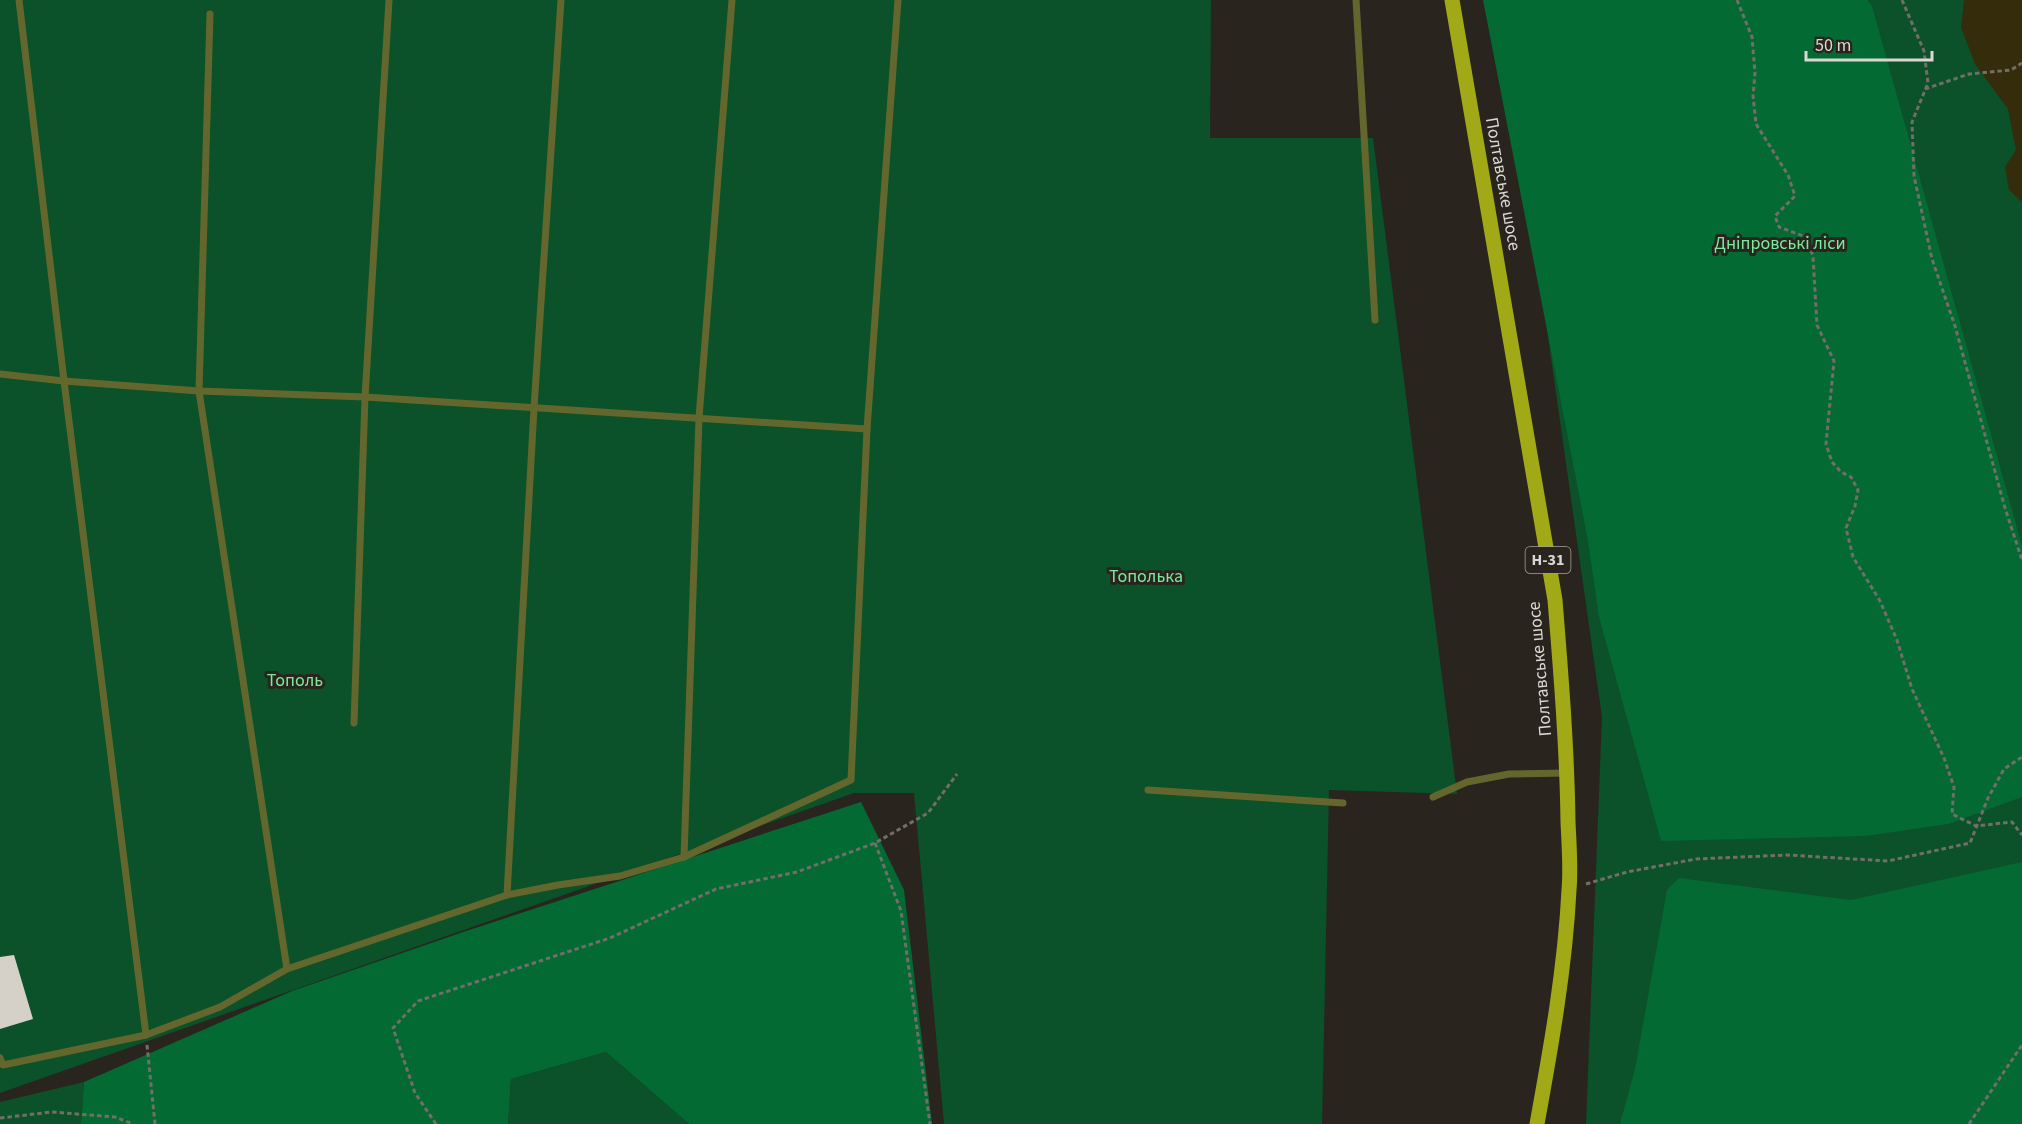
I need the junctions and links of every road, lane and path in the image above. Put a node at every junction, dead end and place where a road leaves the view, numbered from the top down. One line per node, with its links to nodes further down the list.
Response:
1 (19, 0): 15 (lane)
2 (388, 0): 17 (lane)
3 (561, 0): 18 (lane)
4 (732, 0): 19 (lane)
5 (898, 0): 20 (lane)
6 (1356, 0): 13 (lane)
7 (1452, 0): 24 (main road, Полтавське шосе / Н-31)
8 (1737, 0): 29 (path)
9 (1902, 0): 12 (path)
10 (210, 14): 16 (lane)
11 (2022, 63): 12 (path)
12 (1925, 89): 21 (path)
13 (1374, 320)
14 (0, 374): 15 (lane)
15 (64, 381): 16 (lane); 36 (lane)
16 (199, 391): 17 (lane); 35 (lane)
17 (365, 397): 18 (lane); 22 (lane)
18 (534, 408): 19 (lane); 34 (lane)
19 (699, 418): 20 (lane); 32 (lane)
20 (867, 429): 32 (lane)
21 (2022, 560)
22 (354, 723)
23 (2022, 757): 29 (path)
24 (1568, 773): 27 (lane); 33 (main road, Полтавське шосе / Н-31)
25 (957, 774): 31 (path)
26 (1148, 790): 28 (lane)
27 (1433, 796)
28 (1343, 802)
29 (1976, 826): 30 (path); 33 (path)
30 (2022, 835)
31 (875, 843): 42 (path); 43 (path)
32 (684, 857): 34 (lane)
33 (1570, 889): 44 (main road, Полтавське шосе / Н-31)
34 (507, 895): 35 (lane)
35 (287, 969): 36 (lane)
36 (146, 1035): 38 (lane); 41 (path)
37 (2022, 1045): 45 (path)
38 (0, 1058)
39 (0, 1119): 40 (path)
40 (133, 1124)
41 (155, 1124)
42 (436, 1124)
43 (930, 1124)
44 (1537, 1124)
45 (1969, 1124)

